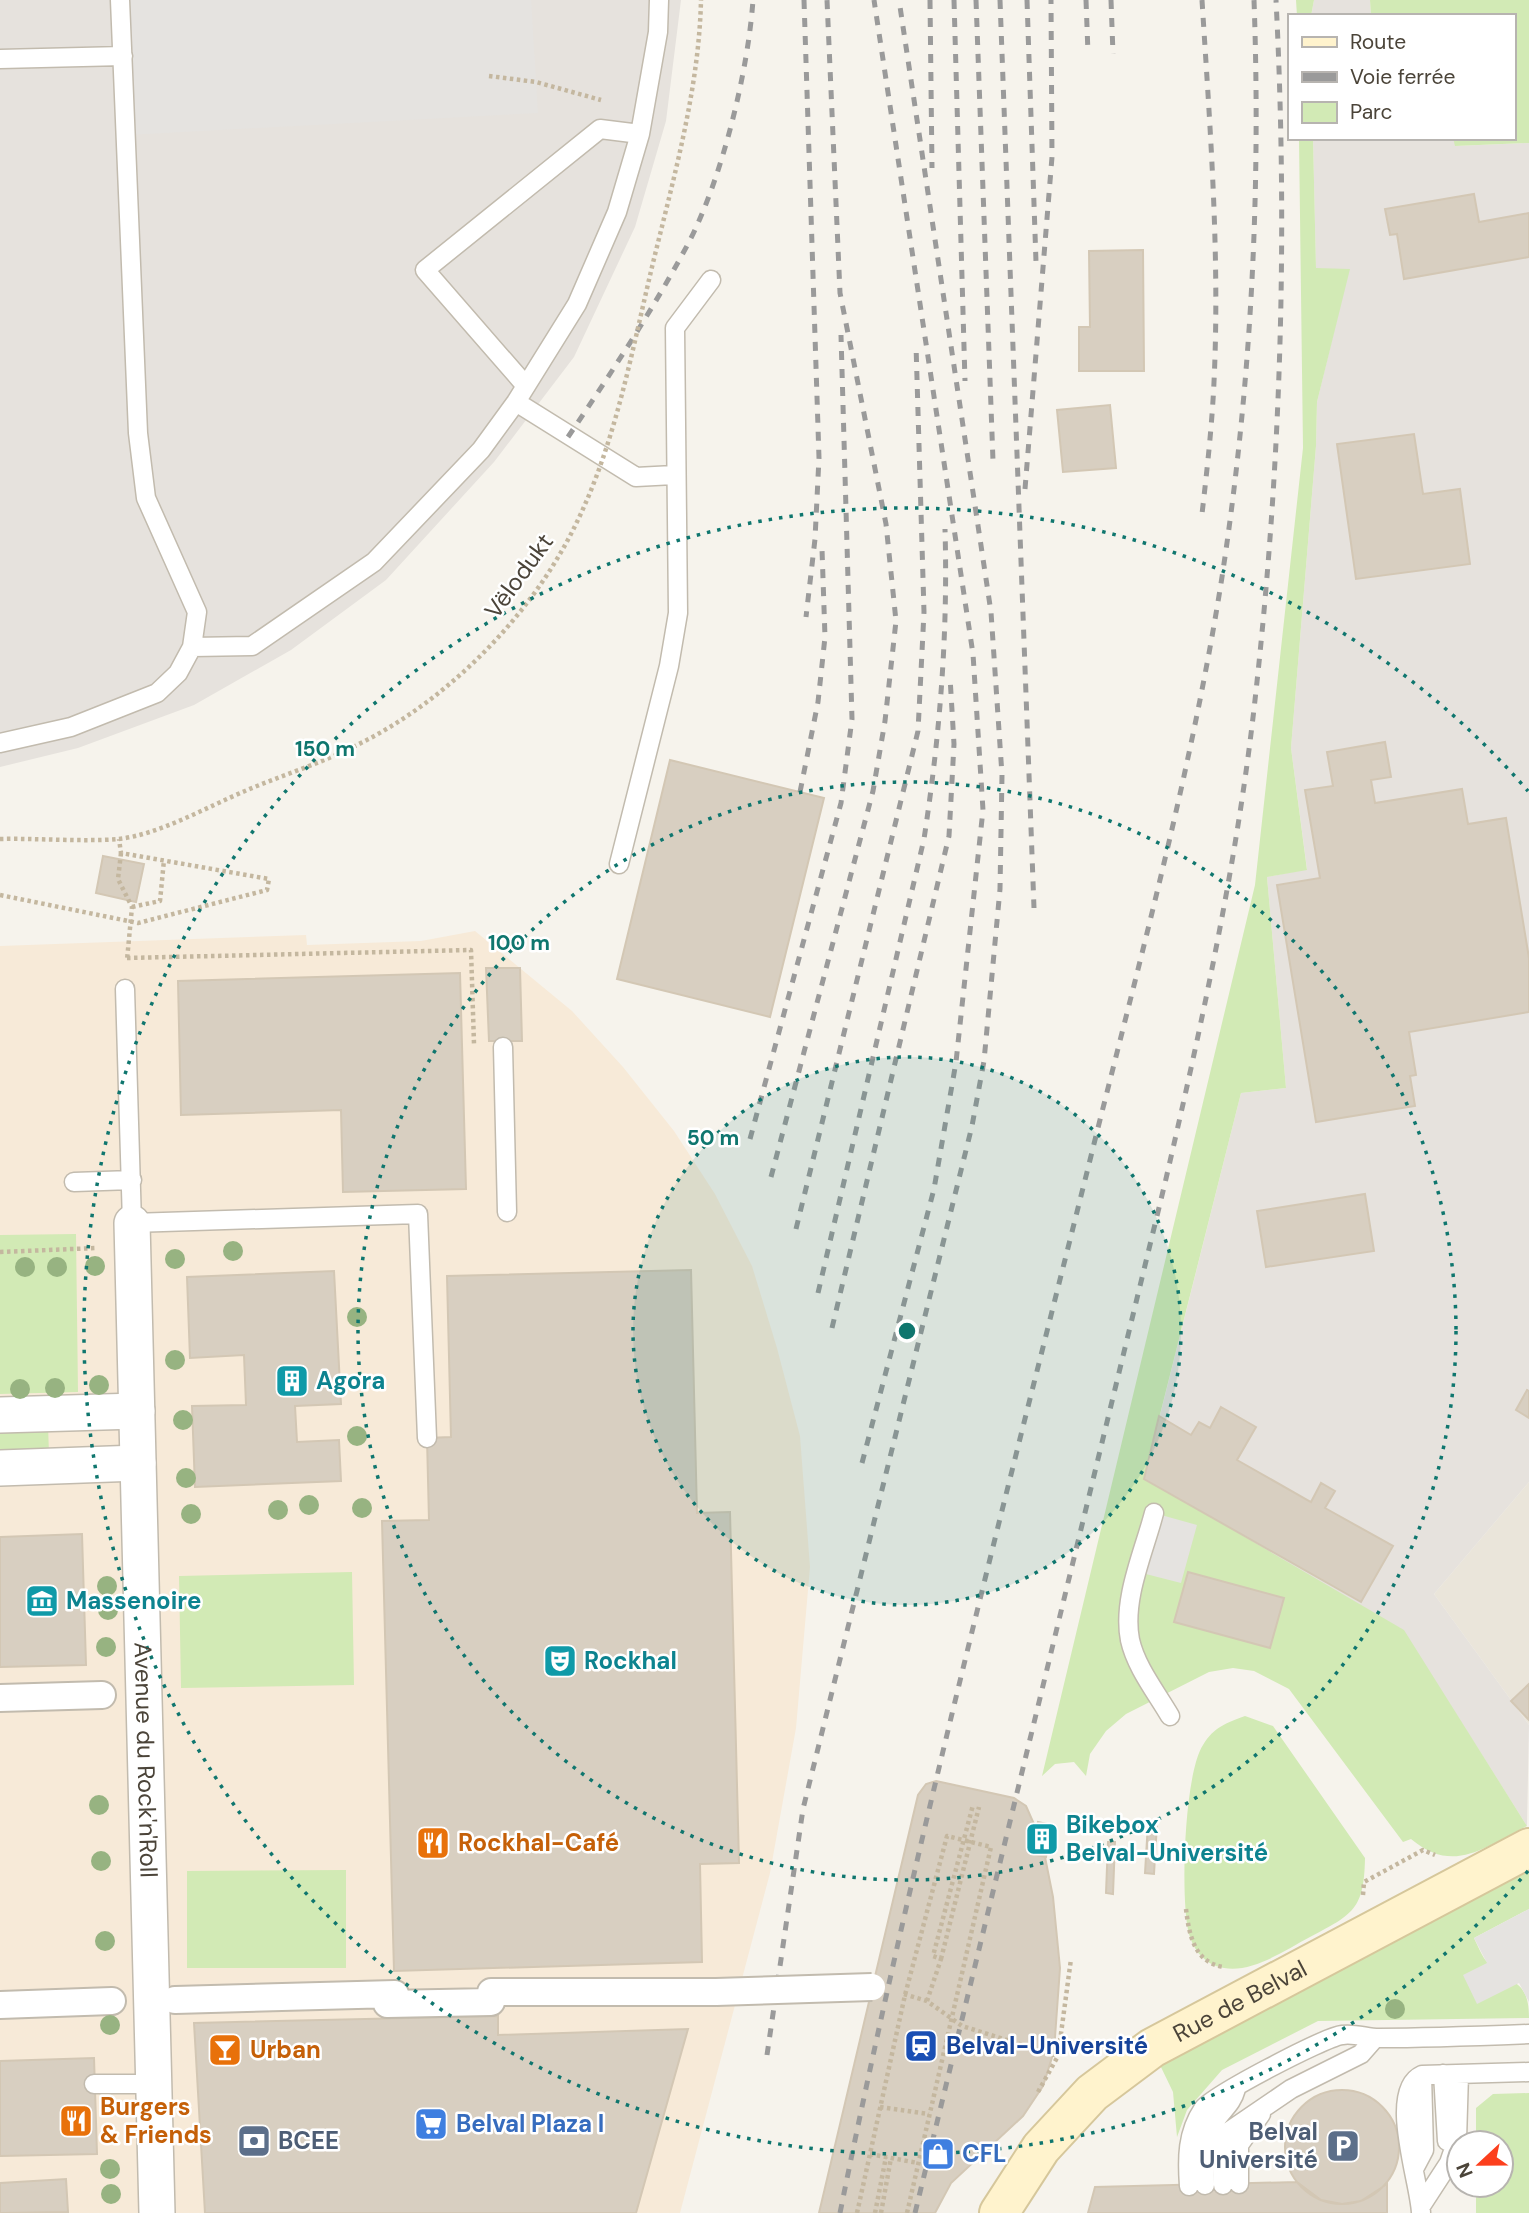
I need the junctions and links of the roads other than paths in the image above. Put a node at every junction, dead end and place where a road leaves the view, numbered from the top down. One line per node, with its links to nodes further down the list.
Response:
1 (120, 0): 3 (lane)
2 (659, 0): 5 (lane)
3 (123, 56): 4 (lane); 10 (lane)
4 (0, 60)
5 (640, 134): 7 (lane); 7 (lane)
6 (711, 280): 9 (lane)
7 (526, 386): 8 (lane)
8 (516, 402): 9 (lane); 10 (lane)
9 (674, 475): 12 (lane)
10 (192, 647): 11 (lane)
11 (0, 743)
12 (619, 864)
13 (125, 989): 15 (lane)
14 (503, 1047): 17 (lane)
15 (132, 1180): 16 (lane); 18 (lane)
16 (74, 1182)
17 (507, 1212)
18 (133, 1235): 19 (street, Avenue du Rock'n'Roll); 21 (lane)
19 (137, 1411): 20 (street); 22 (street, Avenue du Rock'n'Roll)
20 (0, 1415)
21 (427, 1438)
22 (138, 1463): 23 (street); 38 (street, Avenue du Rock'n'Roll)
23 (0, 1468)
24 (1154, 1513): 27 (lane)
25 (103, 1695): 26 (street)
26 (0, 1698)
27 (1170, 1716)
28 (1529, 1848): 41 (main road, Rue de Belval)
29 (872, 1987): 30 (street, bridge)
30 (176, 2000)
31 (112, 2001): 32 (street)
32 (0, 2005)
33 (1529, 2034): 34 (lane)
34 (1375, 2038): 34 (lane)
35 (1529, 2072): 36 (lane)
36 (1451, 2074): 39 (lane); 39 (lane)
37 (94, 2084): 38 (lane)
38 (154, 2084): 40 (street, Avenue du Rock'n'Roll)
39 (1421, 2210)
40 (157, 2213)
41 (999, 2213)

